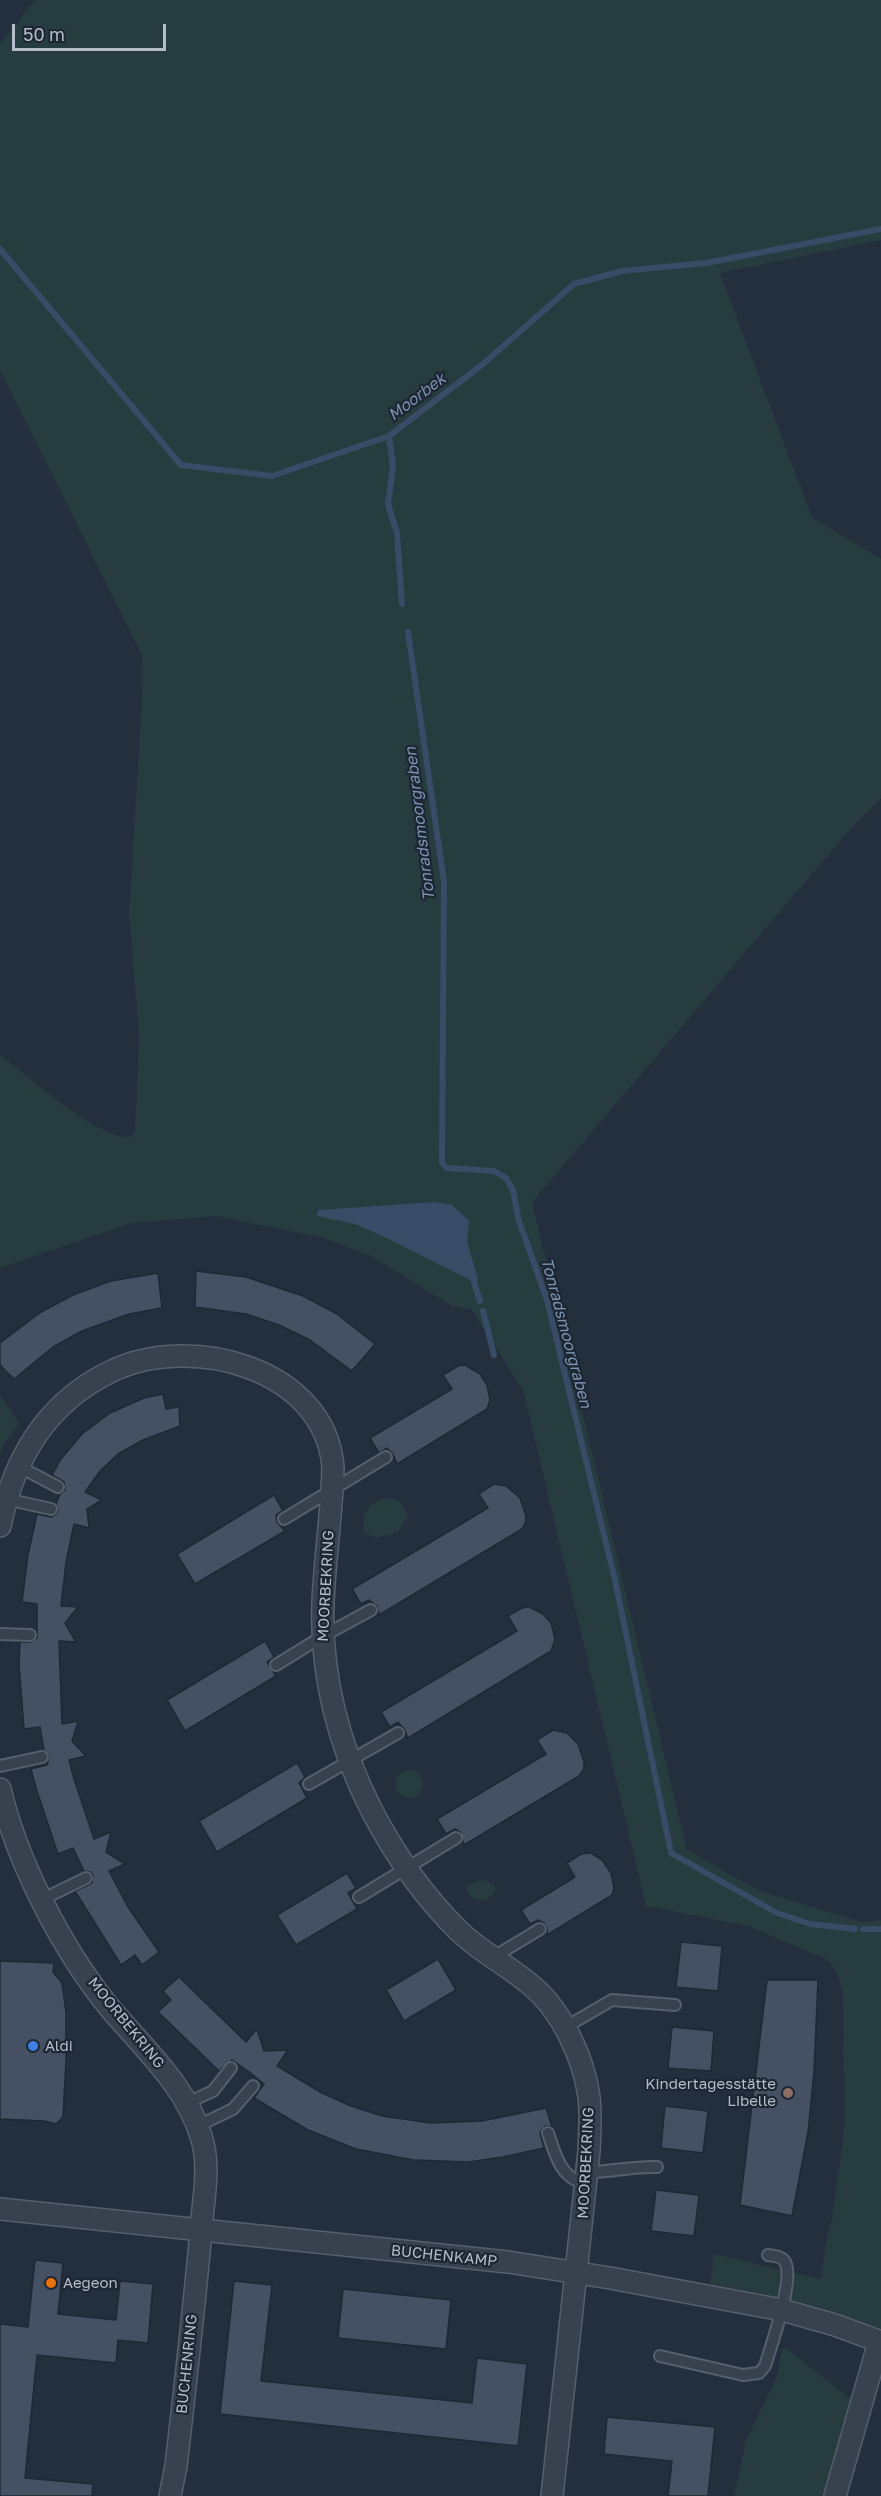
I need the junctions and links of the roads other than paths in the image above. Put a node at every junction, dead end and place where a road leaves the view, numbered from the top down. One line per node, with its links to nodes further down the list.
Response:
1 (386, 1457): 4 (lane)
2 (18, 1466): 3 (lane); 4 (street, MOORBEKRING); 5 (street, MOORBEKRING)
3 (58, 1487)
4 (332, 1490): 7 (lane); 12 (street, MOORBEKRING)
5 (6, 1499): 6 (lane); 8 (street, MOORBEKRING)
6 (51, 1509)
7 (284, 1519)
8 (0, 1526)
9 (371, 1610): 12 (lane)
10 (0, 1634): 11 (lane)
11 (30, 1635)
12 (323, 1636): 13 (lane); 16 (street, MOORBEKRING)
13 (276, 1665)
14 (398, 1733): 16 (lane)
15 (42, 1757): 17 (lane)
16 (350, 1760): 18 (lane); 21 (street, MOORBEKRING)
17 (0, 1766)
18 (309, 1784)
19 (0, 1789): 24 (street, MOORBEKRING)
20 (456, 1838): 21 (lane)
21 (406, 1868): 23 (lane); 26 (street, MOORBEKRING)
22 (86, 1878): 24 (lane)
23 (359, 1897)
24 (43, 1899): 31 (street, MOORBEKRING)
25 (540, 1929): 26 (lane)
26 (492, 1958): 28 (street, MOORBEKRING)
27 (675, 2005): 28 (lane)
28 (564, 2028): 35 (street, MOORBEKRING)
29 (231, 2068): 31 (lane)
30 (253, 2086): 32 (lane)
31 (187, 2103): 32 (street, MOORBEKRING)
32 (198, 2126): 37 (street, MOORBEKRING)
33 (548, 2133): 35 (lane)
34 (657, 2167): 35 (lane)
35 (587, 2177): 39 (street, MOORBEKRING)
36 (0, 2210): 37 (street, BUCHENKAMP)
37 (201, 2231): 39 (street, BUCHENKAMP); 43 (street, BUCHENRING)
38 (768, 2255): 40 (lane)
39 (577, 2274): 40 (street, BUCHENKAMP); 44 (street)
40 (782, 2310): 41 (street, BUCHENKAMP); 42 (lane)
41 (880, 2342): 45 (street)
42 (660, 2356)
43 (170, 2496)
44 (552, 2496)
45 (834, 2496)

